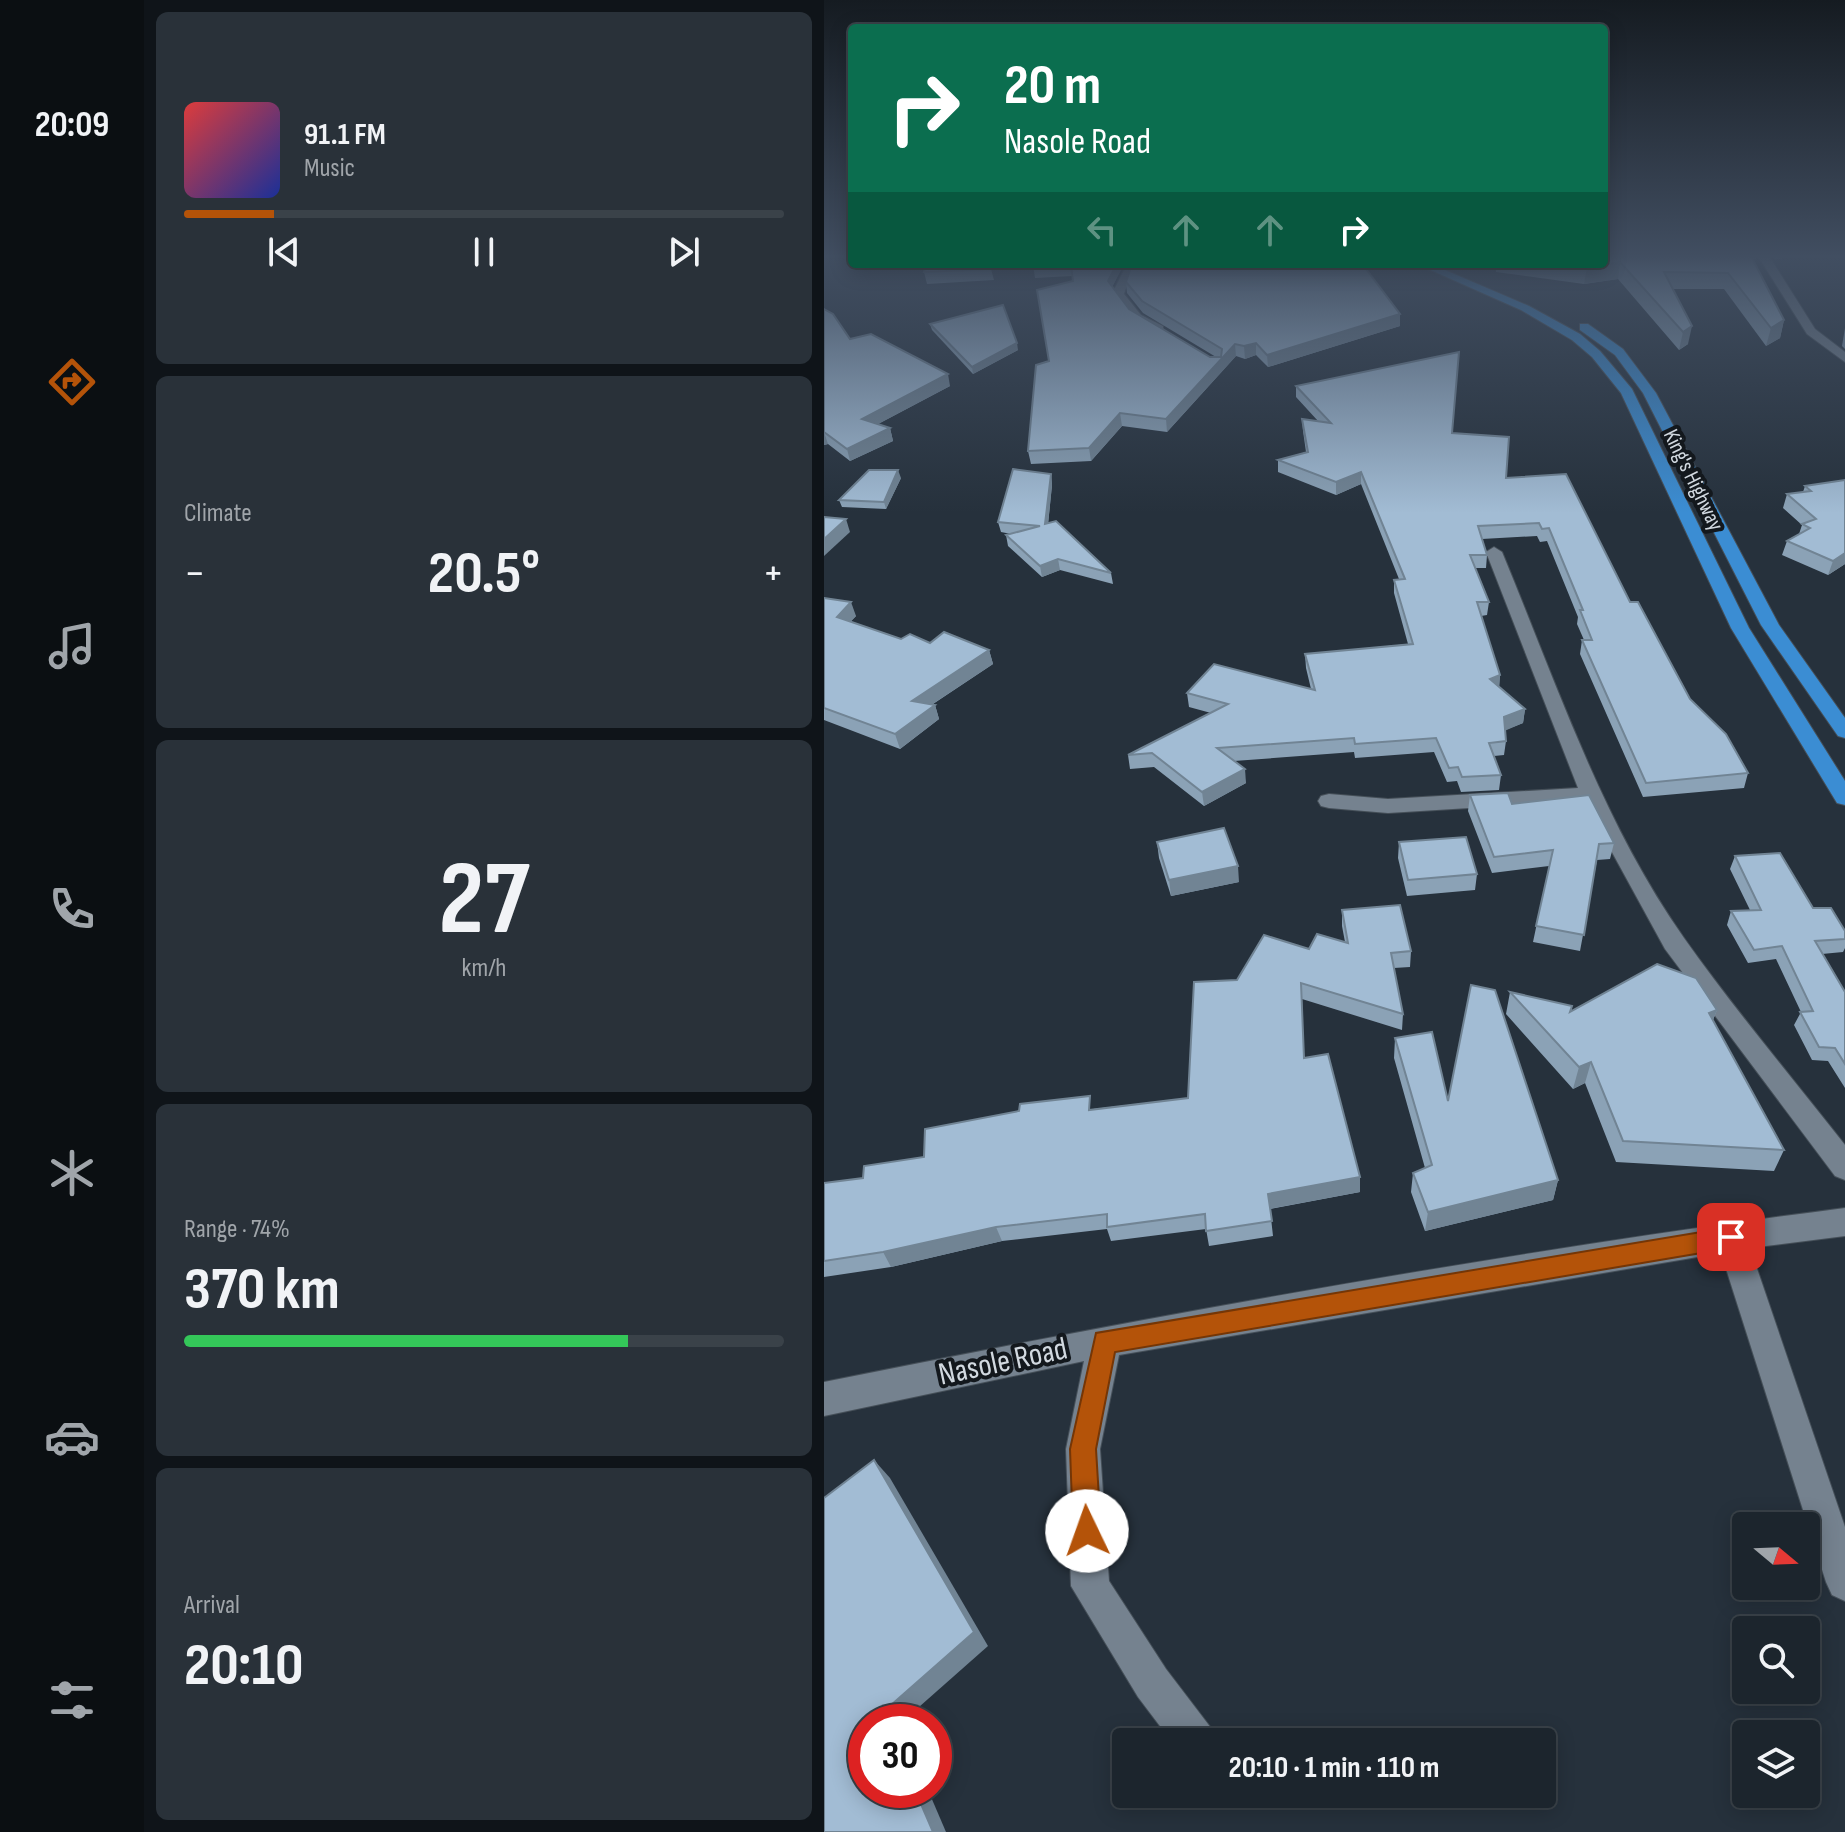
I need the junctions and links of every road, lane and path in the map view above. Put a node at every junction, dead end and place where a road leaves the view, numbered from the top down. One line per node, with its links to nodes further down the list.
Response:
1 (1579, 341): 8 (highway, King's Highway)
2 (1605, 341): 6 (highway, King's Highway)
3 (1824, 341): 4 (street)
4 (1845, 358)
5 (1494, 552): 7 (street)
6 (1845, 732)
7 (1591, 794): 9 (street); 10 (street)
8 (1845, 798)
9 (1329, 801)
10 (1845, 1167)
11 (1845, 1222): 12 (street, Nasole Road)
12 (1731, 1237): 13 (street, Nasole Road); 15 (street)
13 (1105, 1341): 14 (street, Nasole Road); 16 (street)
14 (824, 1399)
15 (1845, 1582)
16 (1186, 1728)

